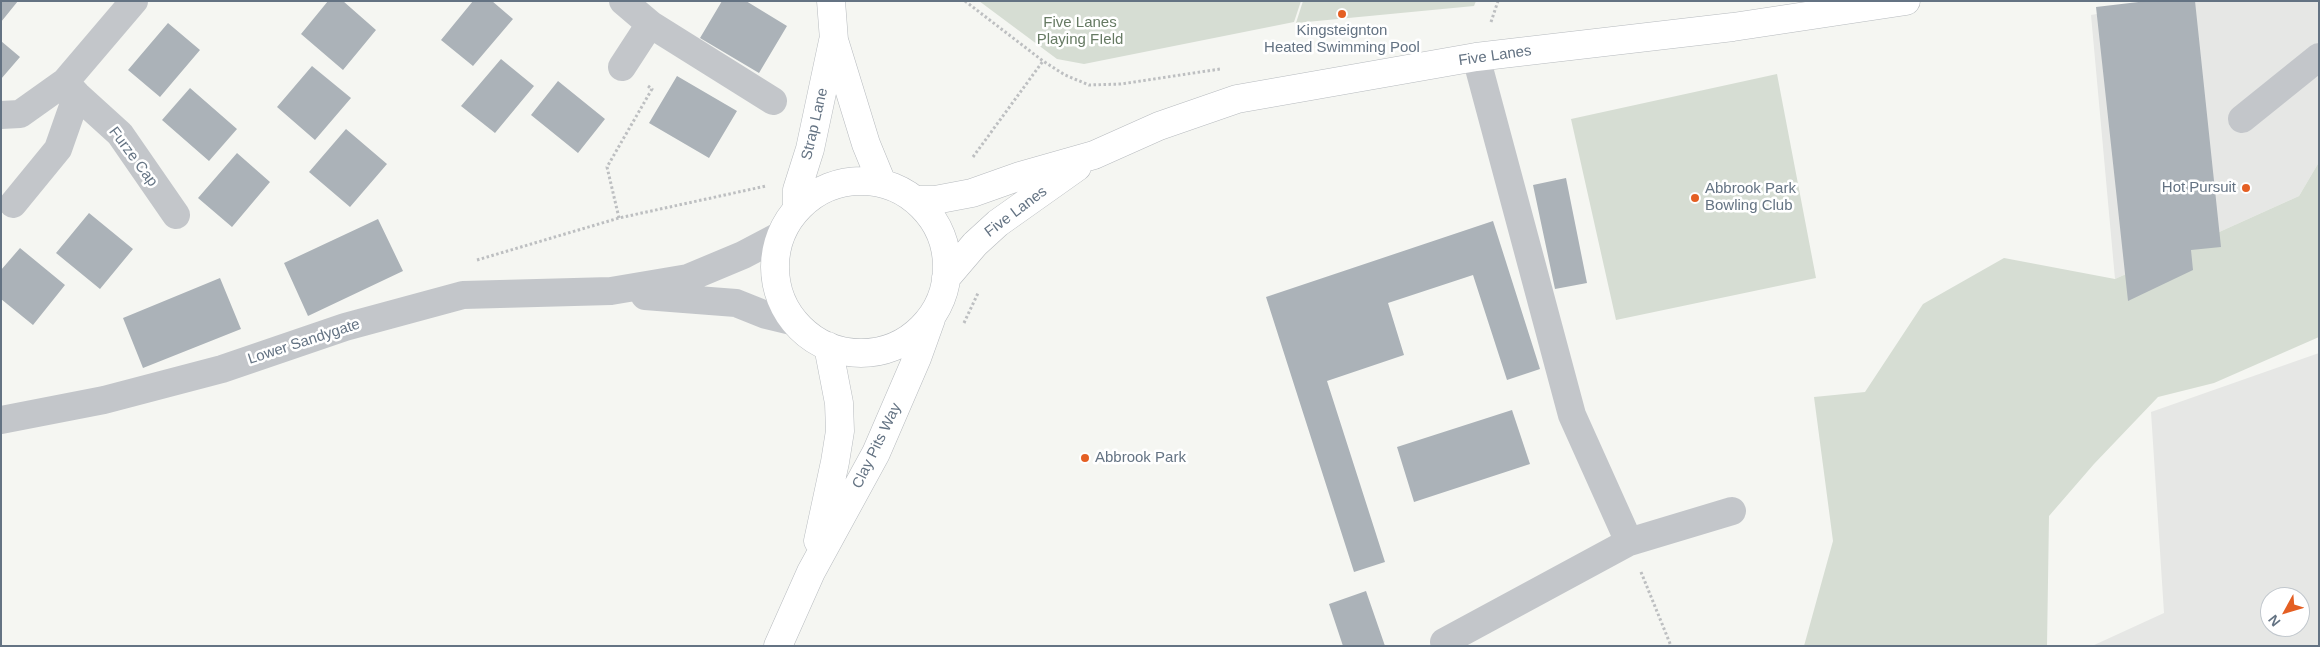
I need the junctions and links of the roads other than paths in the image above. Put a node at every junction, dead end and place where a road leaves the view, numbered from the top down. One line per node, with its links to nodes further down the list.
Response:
1 (134, 1): 10 (street)
2 (622, 1): 5 (street)
3 (831, 1): 6 (main road, Strap Lane)
4 (1906, 1): 7 (main road, Five Lanes)
5 (650, 24): 9 (street); 11 (street)
6 (834, 40): 15 (main road, Strap Lane); 18 (main road, Strap Lane)
7 (1476, 57): 14 (main road, Five Lanes); 28 (street)
8 (2319, 57): 13 (street)
9 (622, 67)
10 (71, 89): 12 (street); 17 (street); 19 (street, Furze Cap)
11 (773, 101)
12 (1, 115)
13 (2242, 119)
14 (1094, 154): 16 (main road, Five Lanes); 21 (main road, Five Lanes)
15 (882, 183): 16 (main road); 18 (main road)
16 (915, 200): 21 (main road)
17 (13, 204)
18 (797, 209): 20 (main road)
19 (176, 214)
20 (781, 235): 22 (street, Lower Sandygate); 24 (main road)
21 (946, 278): 23 (main road)
22 (611, 291): 24 (street, Lower Sandygate); 26 (street, Lower Sandygate)
23 (932, 316): 25 (main road); 29 (main road, Clay Pits Way)
24 (795, 322): 25 (main road)
25 (828, 346): 29 (main road, Clay Pits Way)
26 (1, 420)
27 (1732, 511): 28 (street)
28 (1629, 542): 30 (street)
29 (811, 572): 31 (main road, Clay Pits Way)
30 (1444, 642)
31 (778, 646)

